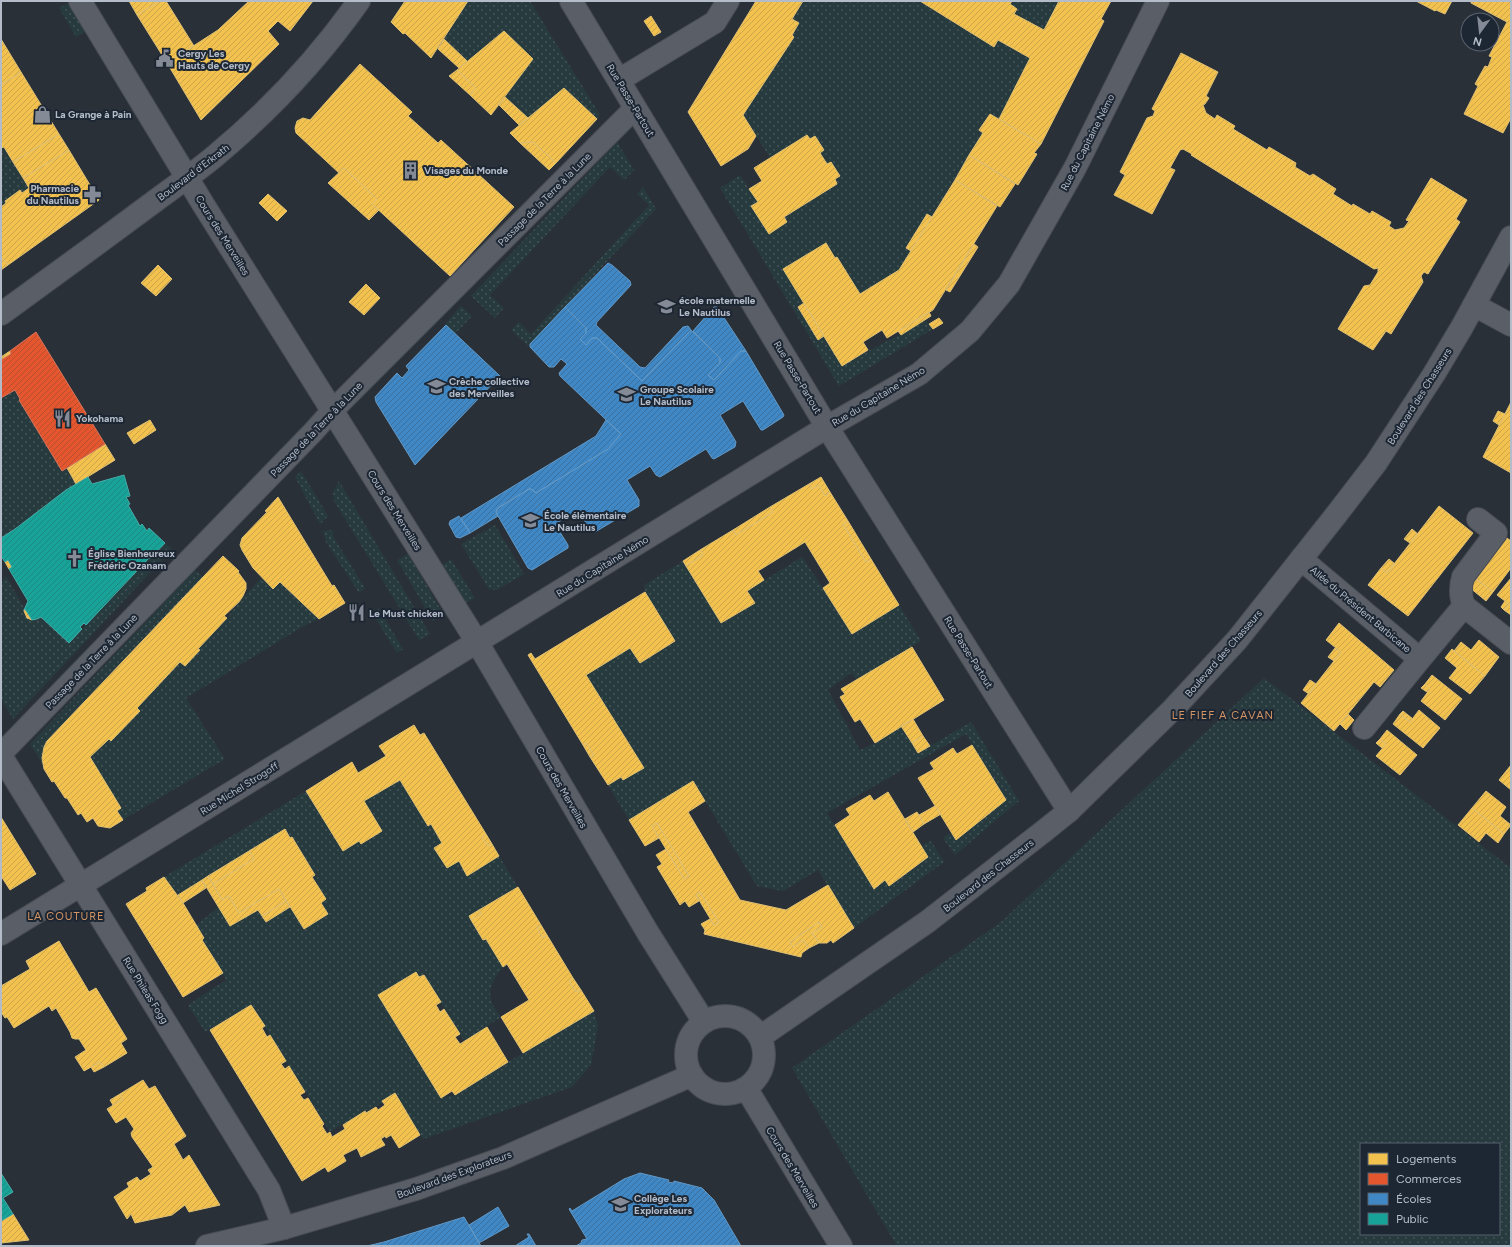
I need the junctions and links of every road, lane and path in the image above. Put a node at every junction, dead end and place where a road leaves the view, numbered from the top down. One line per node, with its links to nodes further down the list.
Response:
1 (80, 1): 8 (street, Cours des Merveilles)
2 (358, 1): 8 (street, Boulevard d'Erkrath)
3 (571, 1): 6 (street, Rue Passe-Partout)
4 (728, 1): 6 (street)
5 (1158, 1): 14 (street, Rue du Capitaine Némo)
6 (619, 80): 7 (street, Rue Passe-Partout)
7 (635, 108): 13 (street, Passage de la Terre à la Lune); 14 (street, Rue Passe-Partout)
8 (187, 178): 11 (street, Boulevard d'Erkrath); 13 (street, Cours des Merveilles)
9 (1511, 237): 10 (street, Boulevard des Chasseurs)
10 (1474, 305): 12 (street); 16 (street, Boulevard des Chasseurs)
11 (1, 314)
12 (1511, 325)
13 (332, 411): 18 (street, Cours des Merveilles); 22 (street, Passage de la Terre à la Lune)
14 (827, 427): 18 (street, Rue du Capitaine Némo); 23 (street, Rue Passe-Partout)
15 (1478, 519): 17 (street)
16 (1301, 559): 20 (street, Allée du Président Barbicane); 23 (street, Boulevard des Chasseurs)
17 (1464, 606): 19 (street); 20 (street, Allée du Président Barbicane)
18 (477, 642): 24 (street, Rue Michel Strogoff); 26 (street, Cours des Merveilles)
19 (1511, 643)
20 (1420, 659): 21 (street, Allée du Président Barbicane)
21 (1364, 728)
22 (1, 755): 24 (street, Rue Phileas Fogg)
23 (1069, 811): 27 (street, Boulevard des Chasseurs)
24 (81, 885): 25 (street, Rue Michel Strogoff); 30 (street, Rue Phileas Fogg)
25 (1, 934)
26 (704, 1022): 27 (street); 28 (street)
27 (760, 1037): 29 (street)
28 (692, 1075): 29 (street); 30 (street, Boulevard des Explorateurs)
29 (746, 1088): 32 (street, Cours des Merveilles)
30 (284, 1228): 31 (street, Boulevard des Explorateurs)
31 (207, 1246)
32 (841, 1246)

